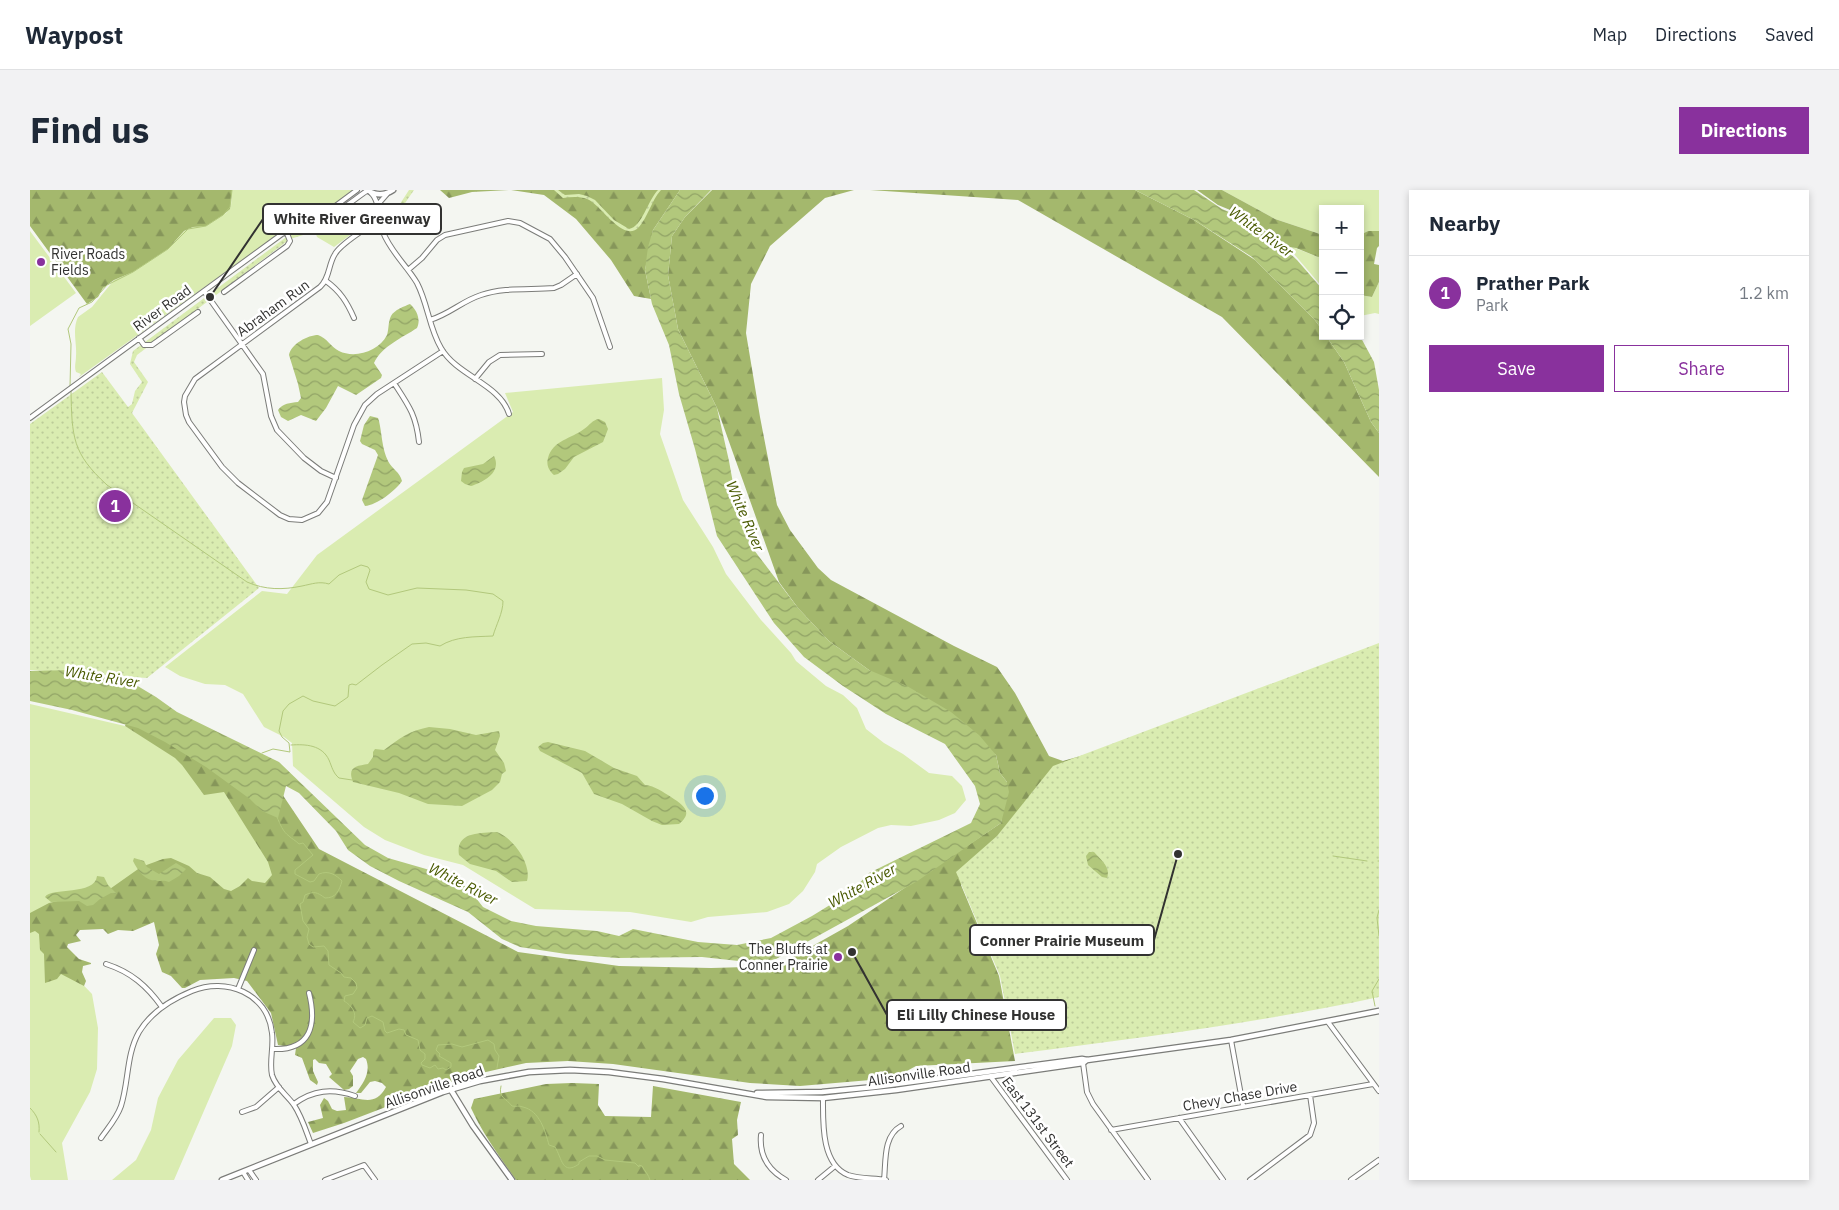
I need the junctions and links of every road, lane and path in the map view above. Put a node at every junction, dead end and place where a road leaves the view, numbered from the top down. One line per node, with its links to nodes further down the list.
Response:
1 (357, 190): 6 (street, River Road)
2 (393, 190): 4 (main road)
3 (369, 191): 4 (main road); 5 (street); 6 (street, River Road)
4 (387, 194): 5 (street)
5 (379, 215): 7 (street)
6 (310, 221): 8 (street, River Road)
7 (380, 221): 9 (street); 11 (street, Abraham Run)
8 (286, 231): 12 (street, River Road); 13 (street)
9 (408, 270): 10 (street); 16 (street)
10 (577, 274): 16 (street); 19 (street)
11 (326, 281): 15 (street); 18 (street, Abraham Run)
12 (204, 291): 17 (street, River Road); 18 (street)
13 (224, 292)
14 (198, 312): 17 (street)
15 (354, 318)
16 (430, 320): 20 (street)
17 (139, 338): 25 (street, River Road)
18 (242, 344): 27 (street); 27 (street, Abraham Run)
19 (610, 347)
20 (443, 351): 22 (street); 23 (street)
21 (542, 354): 22 (street)
22 (476, 379): 24 (street)
23 (394, 383): 26 (street); 27 (street)
24 (509, 414)
25 (30, 418)
26 (419, 442)
27 (336, 478)
28 (254, 950): 30 (street)
29 (106, 964): 32 (street)
30 (238, 989): 32 (street); 36 (street)
31 (309, 993): 36 (street)
32 (162, 1007): 54 (street)
33 (1379, 1011): 34 (main road, Allisonville Road)
34 (1328, 1022): 35 (main road, Allisonville Road); 39 (street)
35 (1231, 1040): 37 (main road, Allisonville Road); 48 (street)
36 (272, 1049): 40 (street)
37 (1085, 1062): 38 (main road, Allisonville Road); 43 (main road, Allisonville Road); 52 (street)
38 (991, 1077): 46 (main road, Allisonville Road); 69 (street, East 131st Street)
39 (1373, 1084): 42 (street); 44 (street, Chevy Chase Drive)
40 (279, 1087): 47 (street); 49 (street)
41 (451, 1090): 43 (main road, Allisonville Road); 55 (main road, Allisonville Road); 65 (main road)
42 (1379, 1092)
43 (753, 1093): 46 (main road, Allisonville Road)
44 (1310, 1095): 48 (street, Chevy Chase Drive); 72 (street)
45 (354, 1096): 47 (street)
46 (823, 1098): 57 (street)
47 (294, 1104): 55 (street)
48 (1244, 1106): 50 (street, Chevy Chase Drive)
49 (242, 1112)
50 (1179, 1118): 52 (street, Chevy Chase Drive); 71 (street)
51 (902, 1126): 68 (street)
52 (1111, 1130): 70 (street)
53 (761, 1136): 66 (street)
54 (101, 1138)
55 (311, 1144): 58 (main road, Allisonville Road)
56 (1379, 1160): 73 (street)
57 (835, 1166): 67 (street); 68 (street)
58 (249, 1170): 59 (main road, Allisonville Road); 62 (street)
59 (243, 1172): 60 (main road, Allisonville Road); 61 (street)
60 (222, 1180)
61 (248, 1180)
62 (256, 1180)
63 (325, 1180): 64 (street)
64 (375, 1180)
65 (512, 1180)
66 (786, 1180)
67 (818, 1180)
68 (885, 1180)
69 (1068, 1180)
70 (1148, 1180)
71 (1223, 1180)
72 (1250, 1180)
73 (1351, 1180)

